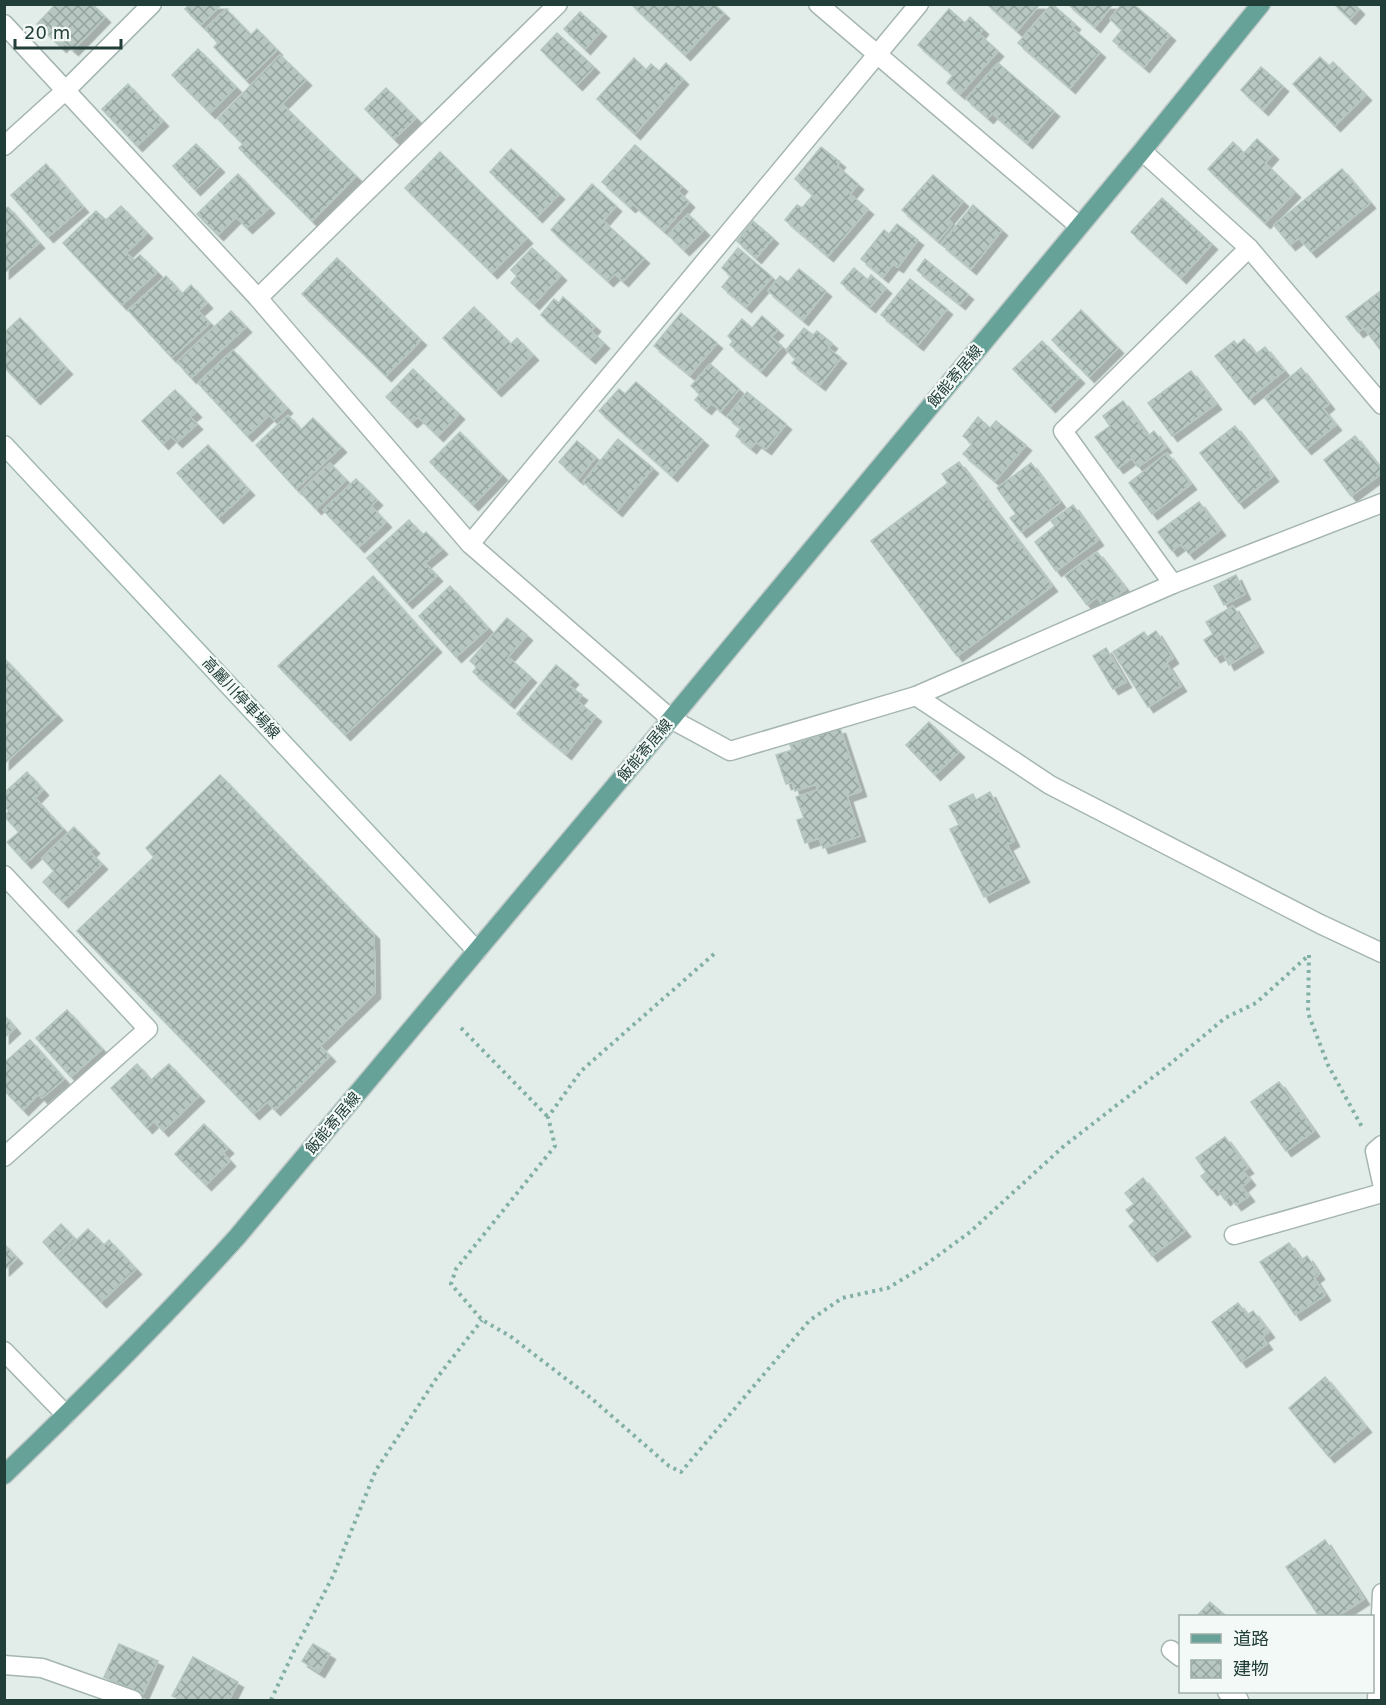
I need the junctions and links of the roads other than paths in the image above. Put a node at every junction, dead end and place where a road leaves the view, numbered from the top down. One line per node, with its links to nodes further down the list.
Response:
1 (152, 4): 8 (street)
2 (558, 4): 13 (street)
3 (818, 4): 7 (street)
4 (919, 4): 7 (street)
5 (1262, 4): 10 (main road, 飯能寄居線)
6 (4, 24): 8 (street)
7 (878, 56): 11 (street); 17 (street)
8 (66, 90): 9 (street); 13 (street)
9 (4, 146)
10 (1142, 150): 11 (main road, 飯能寄居線); 12 (street)
11 (1079, 226): 20 (main road, 飯能寄居線)
12 (1249, 248): 14 (street); 18 (street)
13 (258, 298): 17 (street)
14 (1382, 405)
15 (4, 445): 22 (street, 高麗川停車場線)
16 (1382, 503): 18 (street)
17 (470, 544): 20 (street)
18 (1173, 584): 19 (street)
19 (916, 696): 20 (street); 23 (street)
20 (671, 719): 22 (main road, 飯能寄居線)
21 (4, 875): 25 (street)
22 (477, 951): 30 (main road, 飯能寄居線)
23 (1382, 953)
24 (1378, 1148): 26 (street)
25 (4, 1157)
26 (1382, 1183)
27 (1382, 1193): 28 (street)
28 (1234, 1235)
29 (4, 1351): 30 (street)
30 (66, 1415): 31 (main road, 飯能寄居線)
31 (4, 1475)
32 (1382, 1593): 35 (street)
33 (4, 1665): 34 (street)
34 (133, 1701)
35 (1377, 1701)

